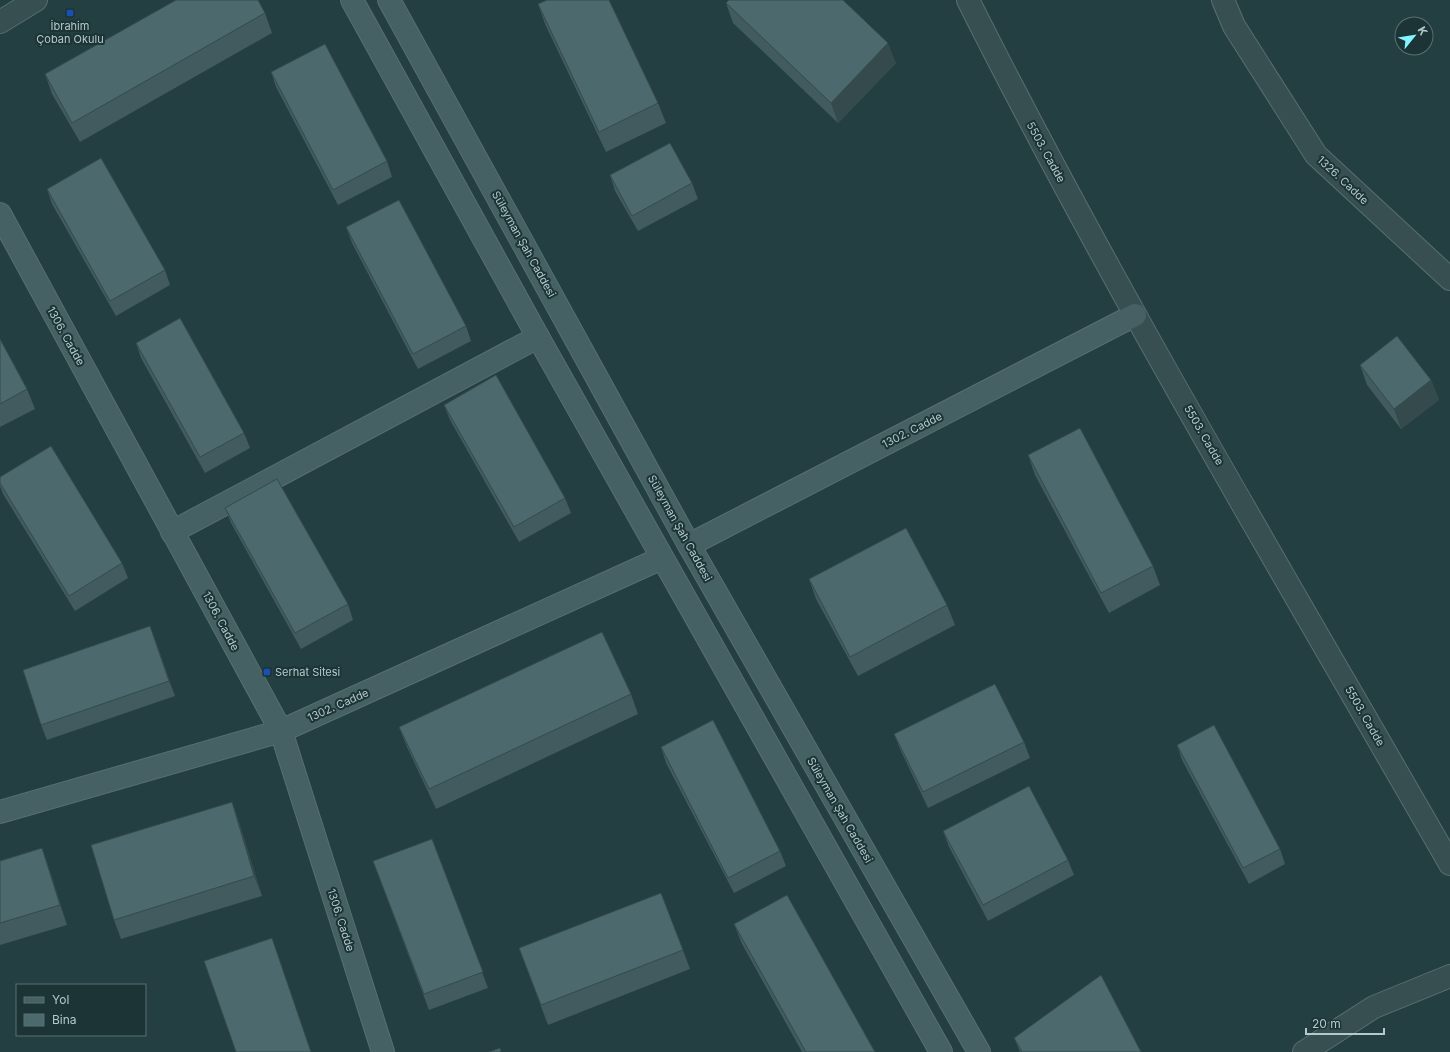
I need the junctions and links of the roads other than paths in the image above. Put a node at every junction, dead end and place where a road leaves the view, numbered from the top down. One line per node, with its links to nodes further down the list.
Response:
1 (36, 0): 6 (street)
2 (352, 0): 10 (street)
3 (390, 0): 12 (street, Süleyman Şah Caddesi)
4 (968, 0): 9 (street, 5503. Cadde)
5 (1223, 0): 8 (street, 1326. Cadde)
6 (0, 22)
7 (0, 214): 11 (street, 1306. Cadde)
8 (1450, 279)
9 (1135, 315): 12 (street, 1302. Cadde); 16 (street, 5503. Cadde)
10 (538, 337): 11 (street); 13 (street)
11 (172, 532): 14 (street, 1306. Cadde)
12 (689, 545): 20 (street, Süleyman Şah Caddesi)
13 (662, 558): 14 (street, 1302. Cadde); 19 (street)
14 (281, 731): 15 (street, 1302. Cadde); 18 (street, 1306. Cadde)
15 (0, 812)
16 (1450, 864)
17 (1450, 976): 21 (street)
18 (383, 1052)
19 (941, 1052)
20 (979, 1052)
21 (1304, 1052)

